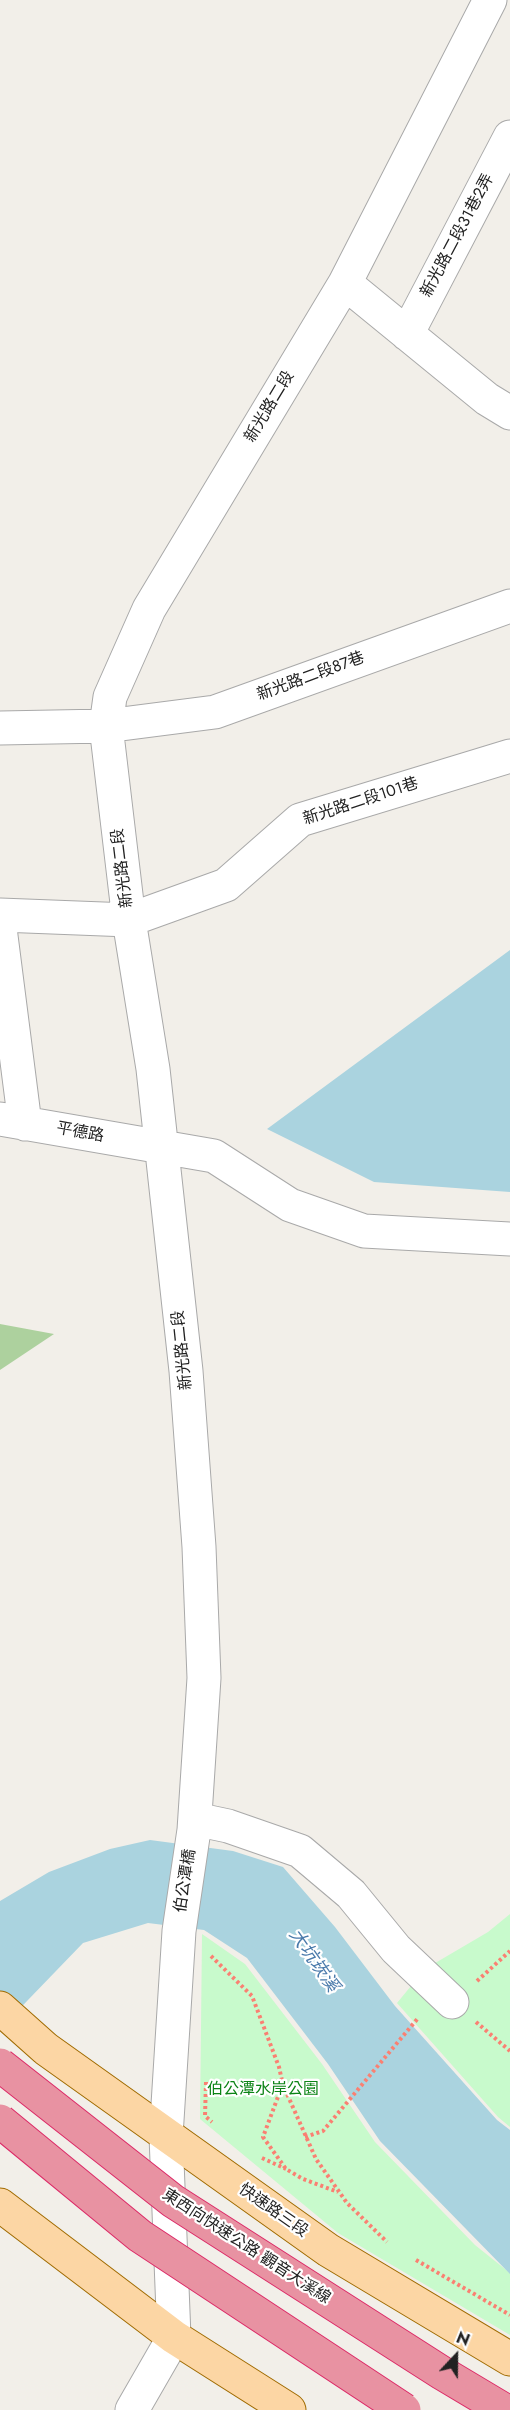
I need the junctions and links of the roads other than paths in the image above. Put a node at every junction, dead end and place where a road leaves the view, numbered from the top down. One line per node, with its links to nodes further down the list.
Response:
1 (490, 0): 3 (street, 新光路二段)
2 (510, 137): 4 (street, 新光路二段31巷2弄)
3 (345, 283): 4 (street); 7 (street, 新光路二段)
4 (407, 334): 5 (street)
5 (510, 413)
6 (510, 606): 7 (street, 新光路二段87巷)
7 (106, 726): 8 (street, 新光路二段87巷); 11 (street, 新光路二段)
8 (0, 728)
9 (510, 756): 11 (street, 新光路二段101巷)
10 (0, 915): 11 (street)
11 (129, 920): 14 (street, 新光路二段)
12 (0, 928): 13 (street)
13 (12, 1122): 14 (street, 平德路)
14 (161, 1148): 15 (street, 平德路); 16 (street, 新光路二段)
15 (510, 1239)
16 (194, 1824): 17 (street); 21 (street, 伯公潭橋)
17 (452, 2002)
18 (0, 2008): 21 (main road, 快速路三段)
19 (0, 2065): 28 (highway, 東西向快速公路 觀音大溪線, bridge)
20 (0, 2121): 27 (highway, bridge)
21 (166, 2136): 23 (street, 伯公潭橋); 24 (main road, 快速路三段)
22 (0, 2205): 23 (main road)
23 (174, 2337): 25 (street); 26 (main road)
24 (510, 2359)
25 (132, 2410)
26 (289, 2410)
27 (404, 2410)
28 (504, 2410)

